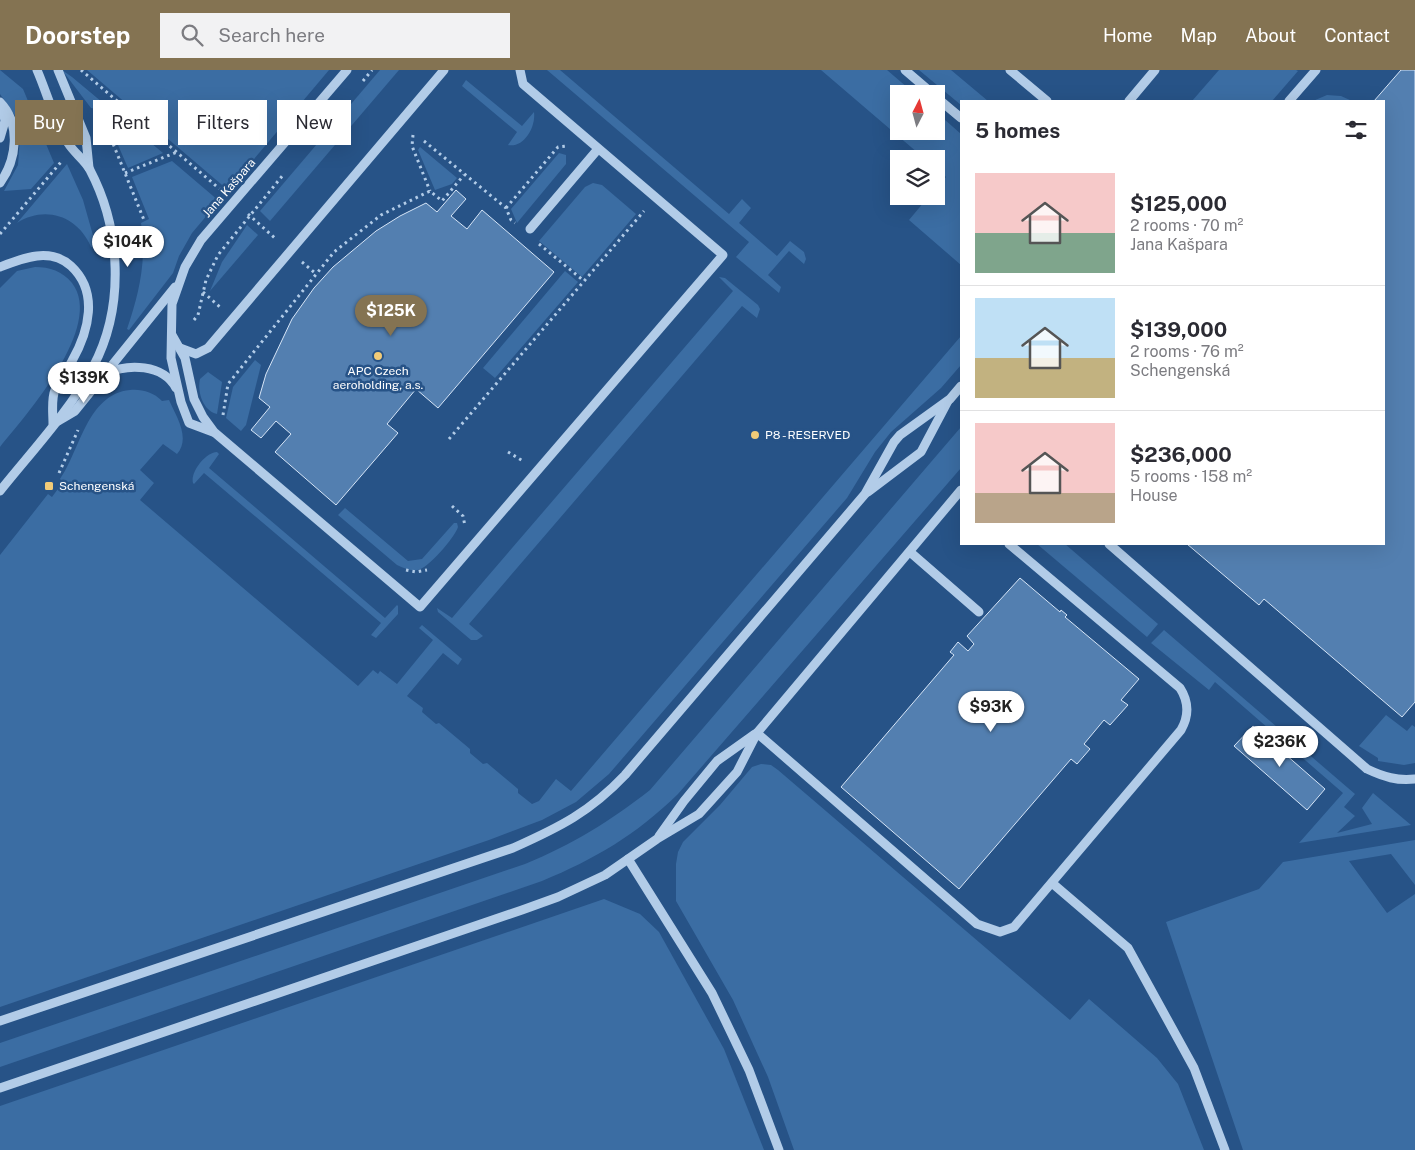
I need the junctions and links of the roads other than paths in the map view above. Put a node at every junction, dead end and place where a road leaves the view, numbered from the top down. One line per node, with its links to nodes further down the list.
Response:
1 (37, 70): 19 (street)
2 (58, 70): 19 (street)
3 (347, 70): 24 (street, Jana Kašpara)
4 (444, 70): 26 (street)
5 (520, 70): 18 (street)
6 (905, 70): 10 (street)
7 (1010, 70): 11 (street)
8 (1155, 70): 12 (street)
9 (1316, 70): 13 (street)
10 (922, 85)
11 (1046, 100)
12 (1130, 100)
13 (1290, 100)
14 (0, 102): 17 (street); 20 (street)
15 (945, 105): 16 (street)
16 (960, 117)
17 (0, 138)
18 (598, 149): 21 (street); 32 (street)
19 (89, 168): 31 (street)
20 (0, 182)
21 (532, 234)
22 (4, 266): 23 (street); 31 (street)
23 (0, 274)
24 (178, 283): 25 (street); 27 (street)
25 (172, 335): 26 (street); 29 (street)
26 (180, 347): 32 (street)
27 (100, 379): 29 (street); 31 (street)
28 (960, 387): 30 (street)
29 (178, 391): 32 (street)
30 (950, 399): 34 (street); 34 (street)
31 (53, 424): 33 (street)
32 (214, 432)
33 (0, 491)
34 (865, 494): 45 (street)
35 (958, 501): 38 (street)
36 (1010, 545): 44 (street)
37 (1110, 545): 41 (street)
38 (910, 552): 39 (street); 40 (street)
39 (979, 612)
40 (757, 733): 42 (street); 42 (street); 44 (street)
41 (1415, 779)
42 (657, 839): 43 (street)
43 (628, 859): 46 (street); 47 (street)
44 (1052, 883): 48 (street)
45 (0, 1021)
46 (0, 1088)
47 (779, 1150)
48 (1225, 1150)

